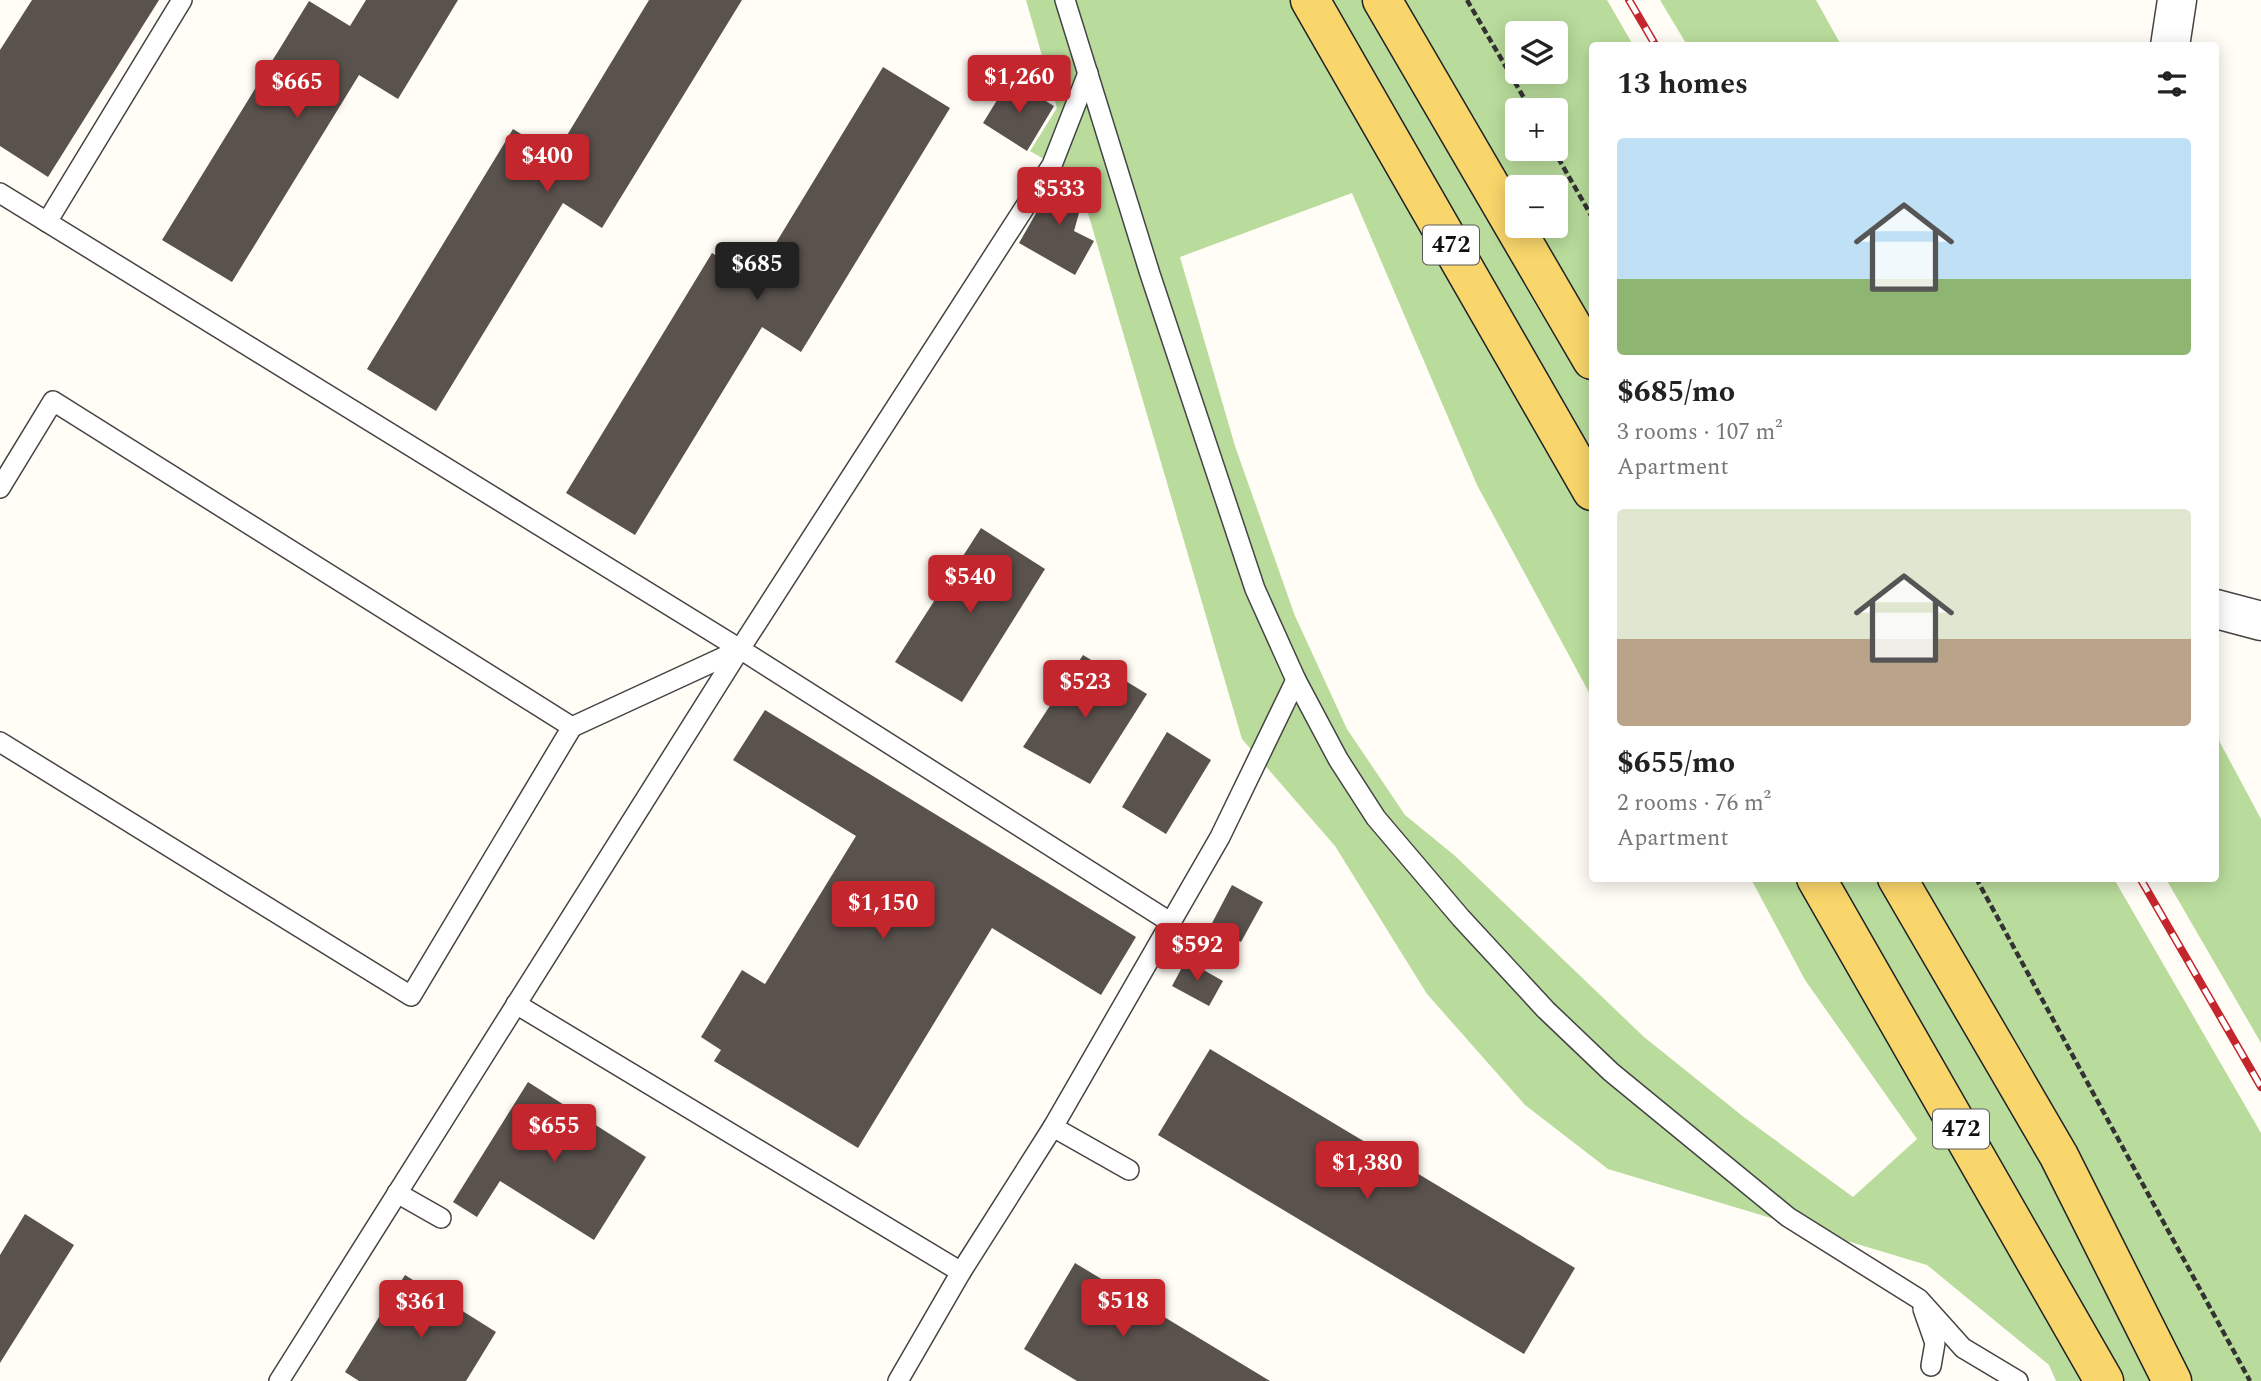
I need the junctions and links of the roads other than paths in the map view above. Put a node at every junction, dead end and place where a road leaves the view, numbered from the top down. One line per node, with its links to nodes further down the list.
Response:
1 (182, 0): 9 (lane)
2 (1065, 0): 7 (lane)
3 (1310, 0): 11 (main road, 472)
4 (1382, 0): 10 (main road, 472)
5 (2177, 0): 6 (street)
6 (2171, 42)
7 (1088, 73): 15 (lane); 16 (lane)
8 (0, 193): 9 (lane)
9 (47, 222): 15 (lane)
10 (1589, 354)
11 (1589, 486)
12 (0, 488): 17 (lane)
13 (2219, 610): 14 (street)
14 (2261, 621)
15 (740, 649): 17 (lane); 21 (lane); 22 (lane)
16 (1296, 680): 21 (lane); 28 (lane)
17 (572, 727): 18 (lane)
18 (0, 742)
19 (1818, 882): 33 (main road, 472)
20 (1899, 882): 34 (main road)
21 (1170, 922): 23 (lane)
22 (516, 1004): 25 (lane); 27 (lane)
23 (1054, 1127): 24 (lane); 27 (lane)
24 (1129, 1170)
25 (397, 1193): 26 (lane); 31 (lane)
26 (441, 1218)
27 (961, 1272): 30 (lane)
28 (1919, 1298): 29 (lane); 32 (lane)
29 (1931, 1366)
30 (902, 1379)
31 (279, 1381)
32 (2018, 1381)
33 (2104, 1381)
34 (2172, 1381)

